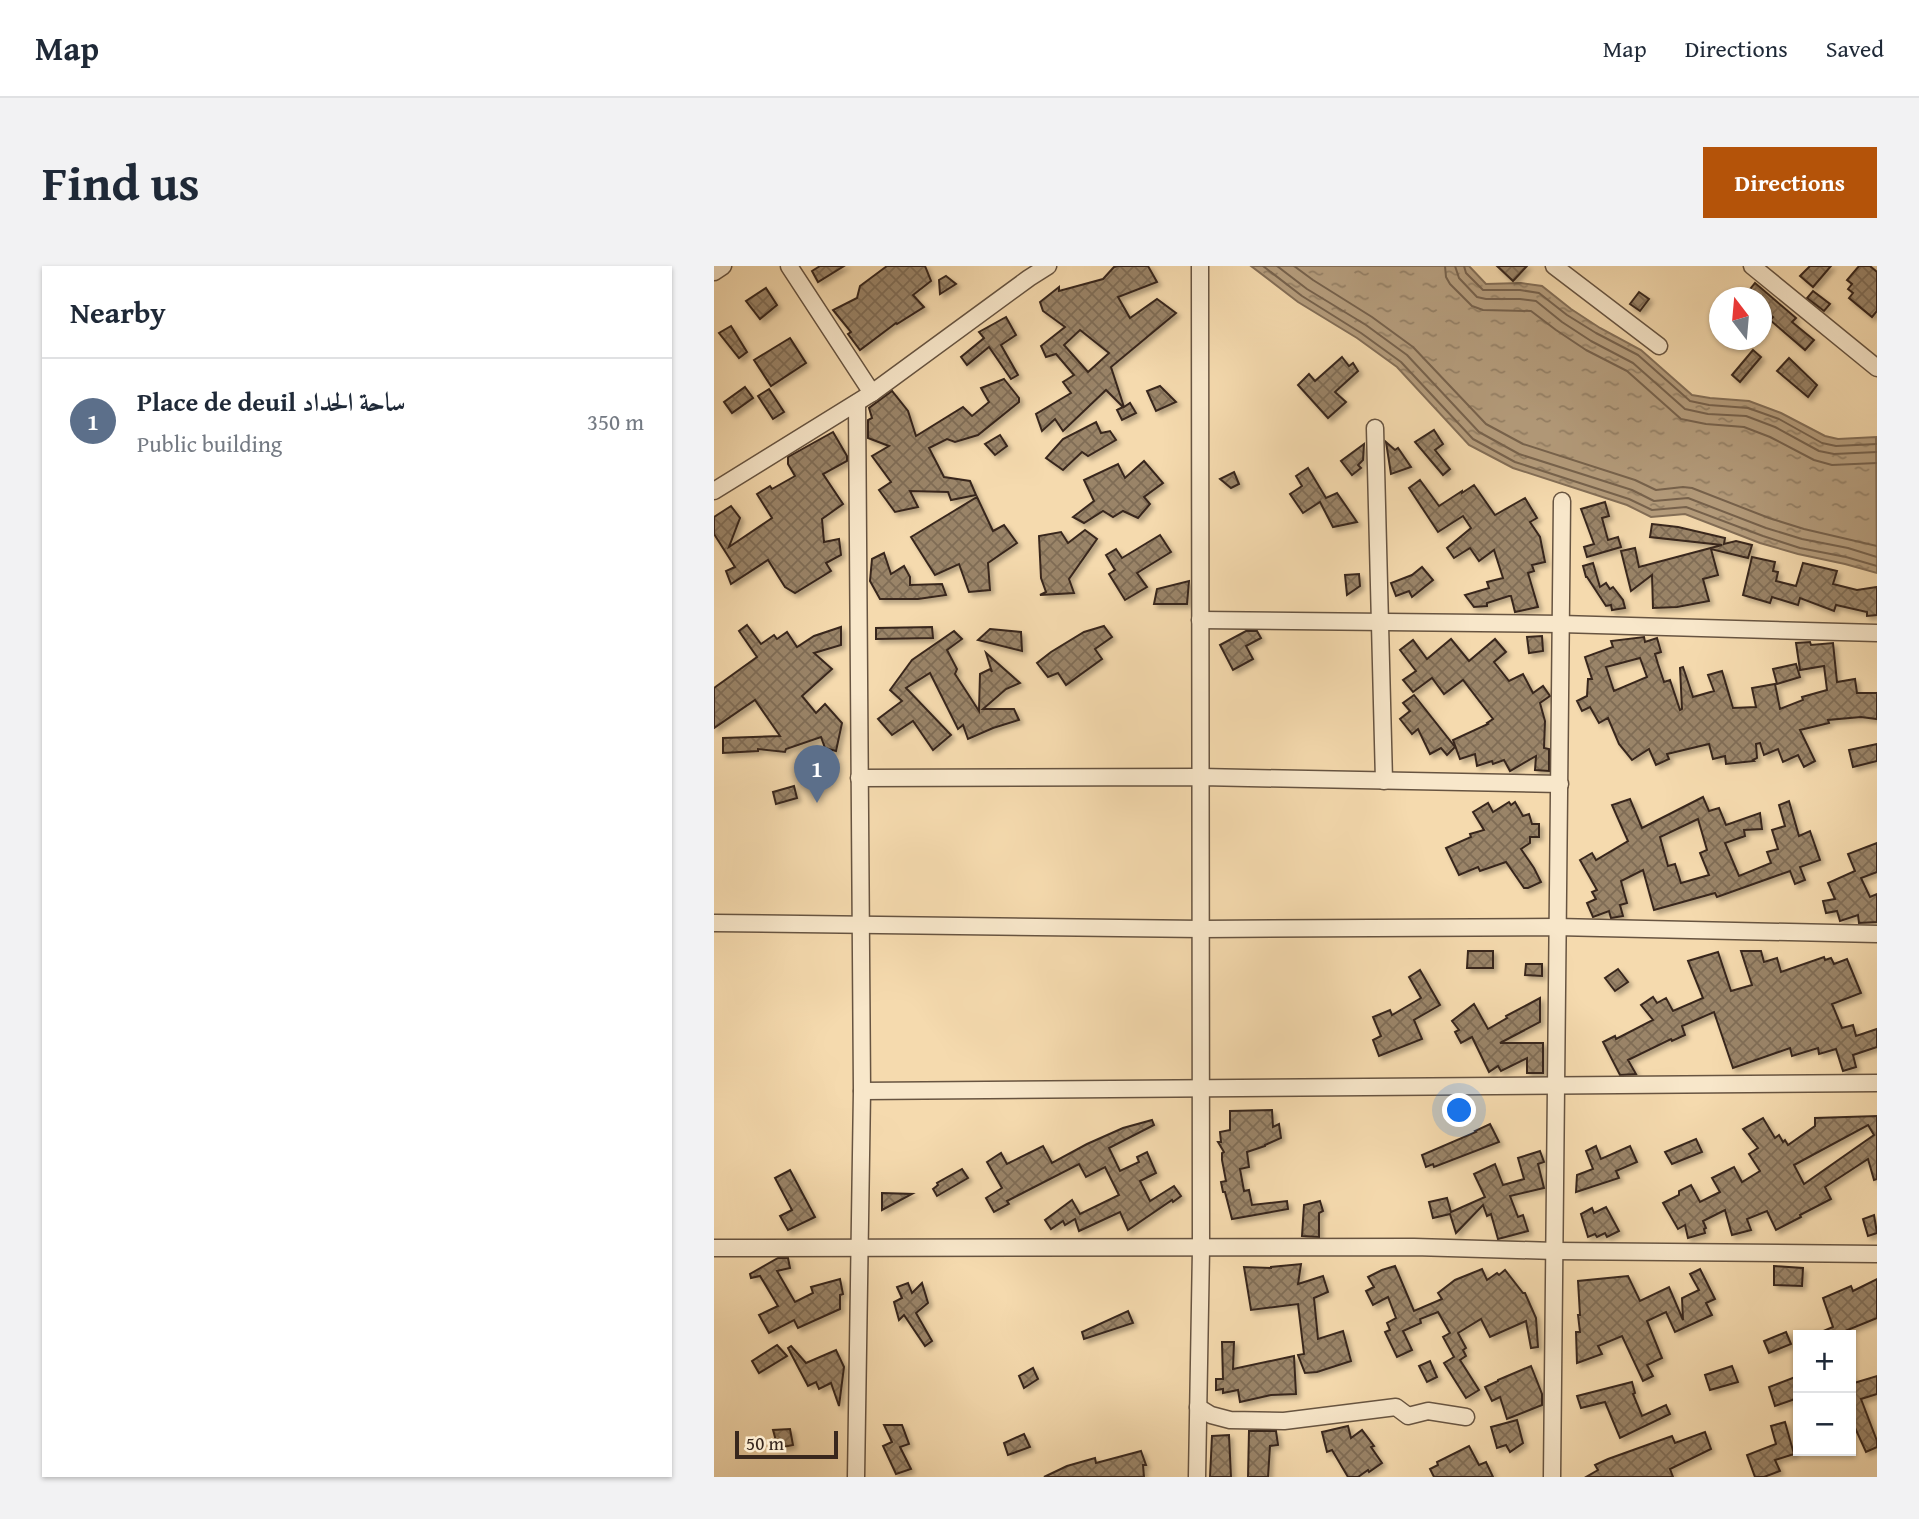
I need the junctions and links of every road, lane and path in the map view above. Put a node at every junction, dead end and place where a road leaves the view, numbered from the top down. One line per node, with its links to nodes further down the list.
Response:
1 (723, 266): 7 (street)
2 (789, 266): 10 (street)
3 (1048, 266): 10 (street)
4 (1200, 266): 15 (street)
5 (1554, 266): 8 (street)
6 (1752, 266): 9 (street)
7 (714, 272)
8 (1659, 346)
9 (1877, 368)
10 (872, 393): 11 (street)
11 (857, 403): 13 (street); 20 (street)
12 (1375, 429): 16 (street)
13 (714, 491)
14 (1562, 501): 17 (street)
15 (1200, 620): 16 (street); 19 (street)
16 (1380, 621): 17 (street); 21 (street)
17 (1561, 624): 18 (street); 22 (street)
18 (1877, 633)
19 (1201, 777): 20 (street); 21 (street); 26 (street)
20 (859, 778): 24 (street)
21 (1384, 781): 22 (street)
22 (1560, 784): 25 (street)
23 (714, 923): 24 (street)
24 (861, 926): 26 (street); 31 (street)
25 (1556, 927): 26 (street); 27 (street); 29 (street)
26 (1202, 929): 30 (street)
27 (1877, 934)
28 (1877, 1083): 29 (street)
29 (1556, 1086): 30 (street); 35 (street)
30 (1202, 1088): 31 (street); 34 (street)
31 (862, 1091): 33 (street)
32 (714, 1248): 33 (street)
33 (860, 1248): 34 (street); 39 (street)
34 (1201, 1249): 35 (street); 37 (street)
35 (1555, 1251): 36 (street); 41 (street)
36 (1877, 1254)
37 (1198, 1407): 38 (street); 40 (street)
38 (1466, 1417)
39 (856, 1477)
40 (1197, 1477)
41 (1552, 1477)

